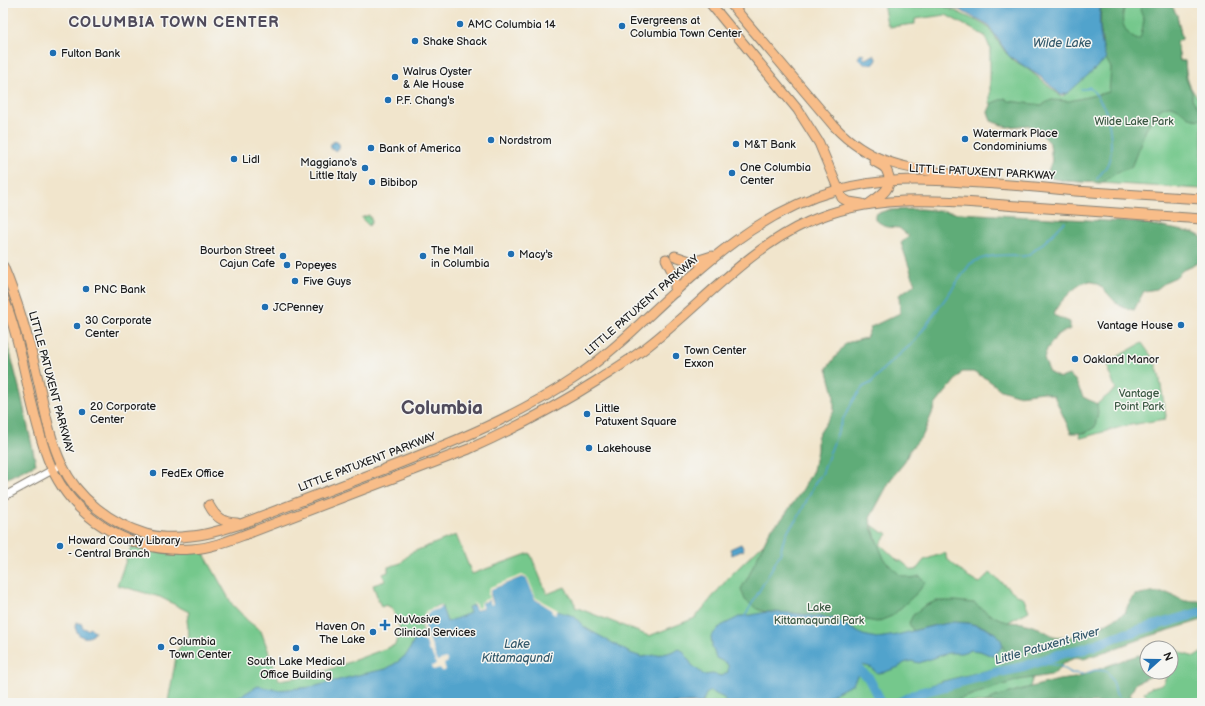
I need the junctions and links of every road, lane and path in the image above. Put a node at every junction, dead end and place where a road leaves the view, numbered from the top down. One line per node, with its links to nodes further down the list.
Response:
1 (710, 3): 6 (main road)
2 (730, 3): 3 (main road)
3 (859, 148): 4 (main road); 5 (main road)
4 (889, 180): 5 (main road, LITTLE PATUXENT PARKWAY); 6 (main road, LITTLE PATUXENT PARKWAY); 8 (main road)
5 (1023, 185): 7 (main road, LITTLE PATUXENT PARKWAY)
6 (838, 189): 8 (main road); 10 (main road, LITTLE PATUXENT PARKWAY)
7 (1202, 199)
8 (867, 204): 9 (main road, LITTLE PATUXENT PARKWAY); 17 (main road, LITTLE PATUXENT PARKWAY)
9 (1202, 219)
10 (719, 253): 11 (main road); 14 (main road, LITTLE PATUXENT PARKWAY)
11 (675, 256)
12 (666, 259): 14 (main road)
13 (3, 266): 16 (main road, LITTLE PATUXENT PARKWAY)
14 (675, 292): 20 (main road, LITTLE PATUXENT PARKWAY)
15 (3, 296): 17 (main road, LITTLE PATUXENT PARKWAY)
16 (62, 466): 17 (street); 20 (main road, LITTLE PATUXENT PARKWAY)
17 (53, 470): 18 (street)
18 (3, 498)
19 (209, 505): 20 (main road)
20 (241, 524)

